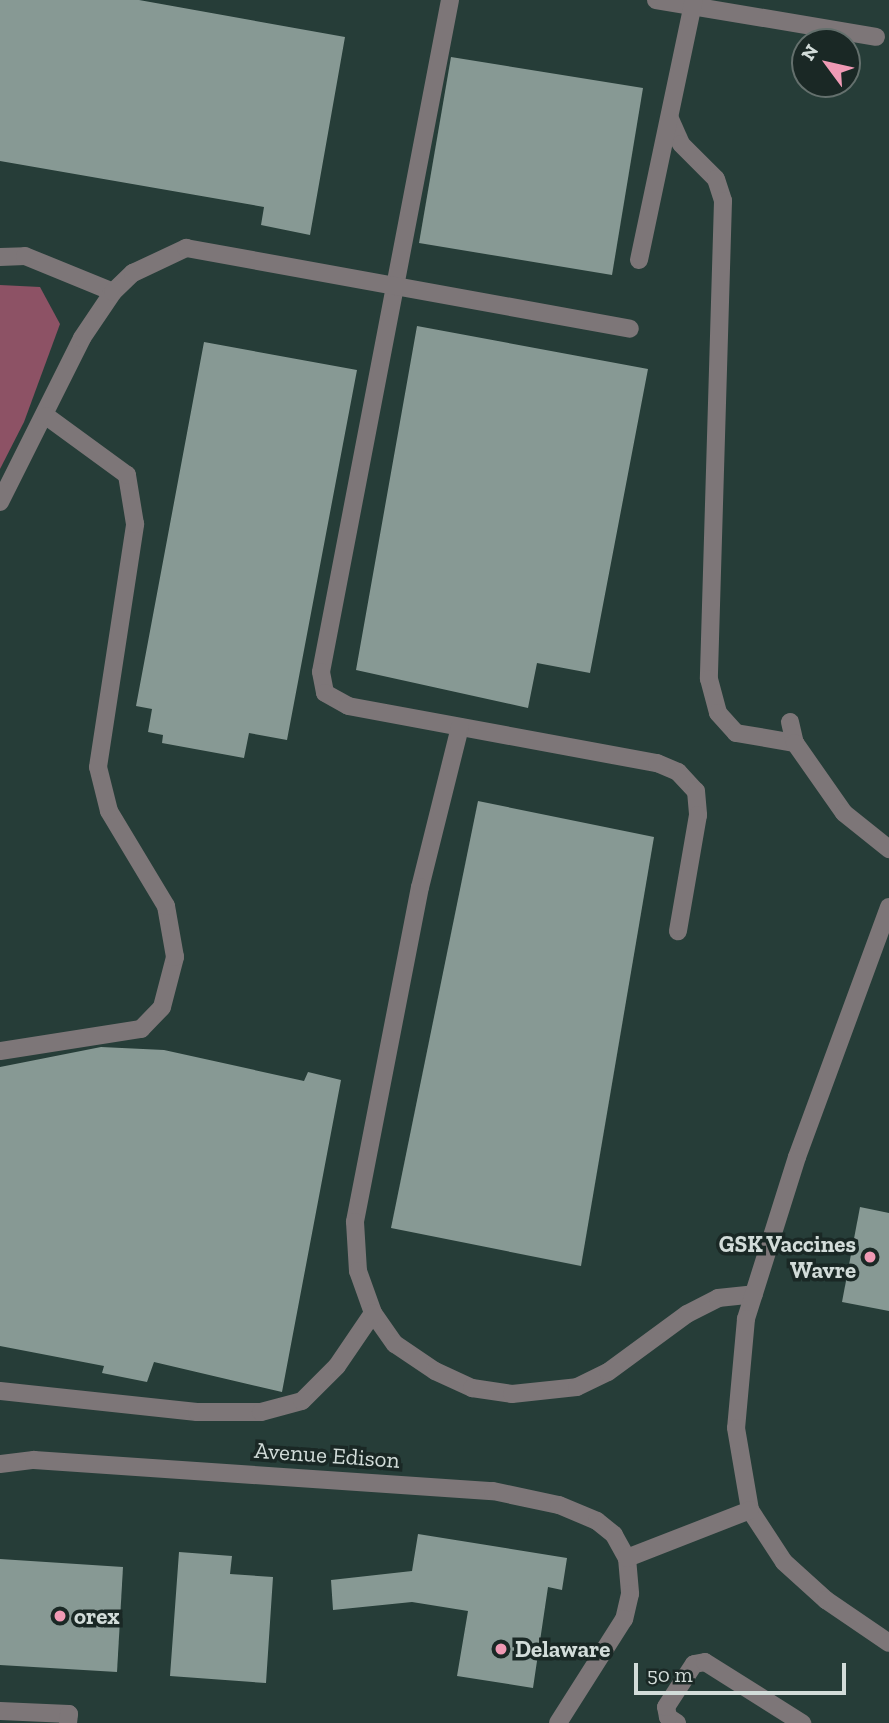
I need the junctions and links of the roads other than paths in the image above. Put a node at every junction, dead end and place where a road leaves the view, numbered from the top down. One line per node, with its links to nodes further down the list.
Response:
1 (450, 0): 8 (street)
2 (656, 0): 3 (street)
3 (693, 3): 4 (street); 5 (street)
4 (876, 37)
5 (670, 119): 7 (street); 15 (street)
6 (0, 257): 9 (street)
7 (639, 260)
8 (395, 284): 9 (street); 10 (street); 14 (street)
9 (113, 292): 11 (street)
10 (630, 330)
11 (46, 416): 12 (street); 19 (street)
12 (0, 502)
13 (790, 722): 15 (street)
14 (460, 727): 18 (street); 21 (street)
15 (795, 743): 16 (street)
16 (889, 849)
17 (889, 907): 20 (street)
18 (678, 931)
19 (0, 1051)
20 (754, 1294): 21 (street); 24 (street)
21 (373, 1313): 22 (street)
22 (0, 1391)
23 (0, 1464): 25 (street, Avenue Edison)
24 (750, 1510): 25 (street); 26 (street)
25 (628, 1558): 29 (street)
26 (889, 1643)
27 (0, 1711): 28 (street)
28 (68, 1723)
29 (558, 1723)
30 (677, 1723): 31 (street)
31 (802, 1723)

